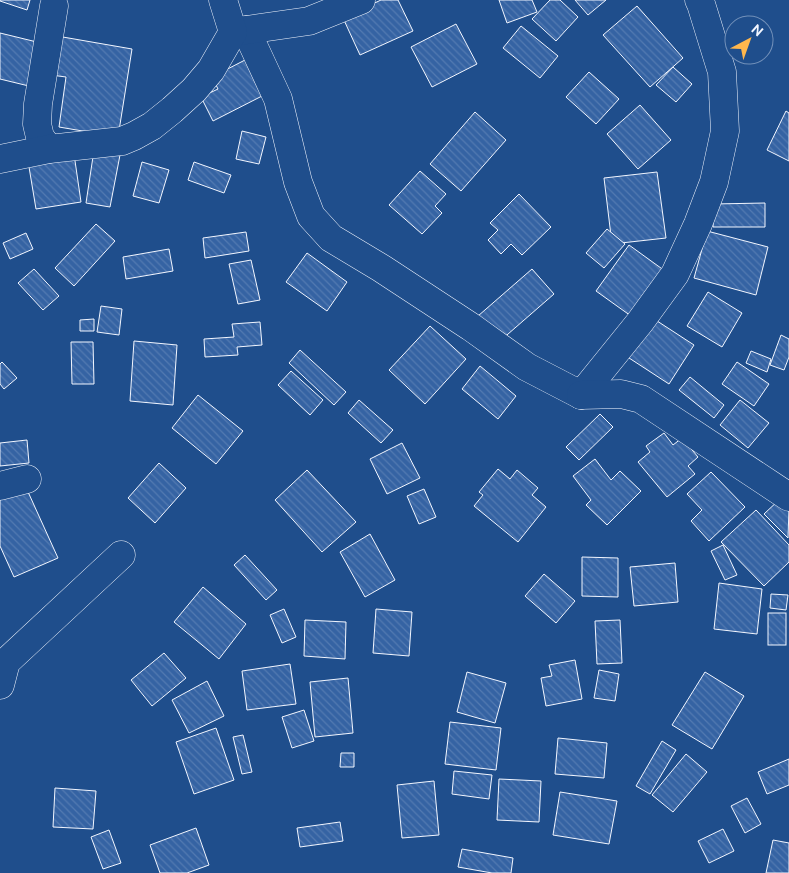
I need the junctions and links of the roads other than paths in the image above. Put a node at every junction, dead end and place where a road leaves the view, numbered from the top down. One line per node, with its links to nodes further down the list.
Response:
1 (223, 0): 5 (street)
2 (361, 0): 5 (street)
3 (699, 0): 8 (street)
4 (54, 6): 6 (street)
5 (240, 31): 6 (street); 8 (street)
6 (49, 149): 7 (street)
7 (0, 159)
8 (581, 395): 11 (street)
9 (27, 479): 10 (street)
10 (0, 486)
11 (789, 497)
12 (121, 555): 13 (street)
13 (2, 670)

